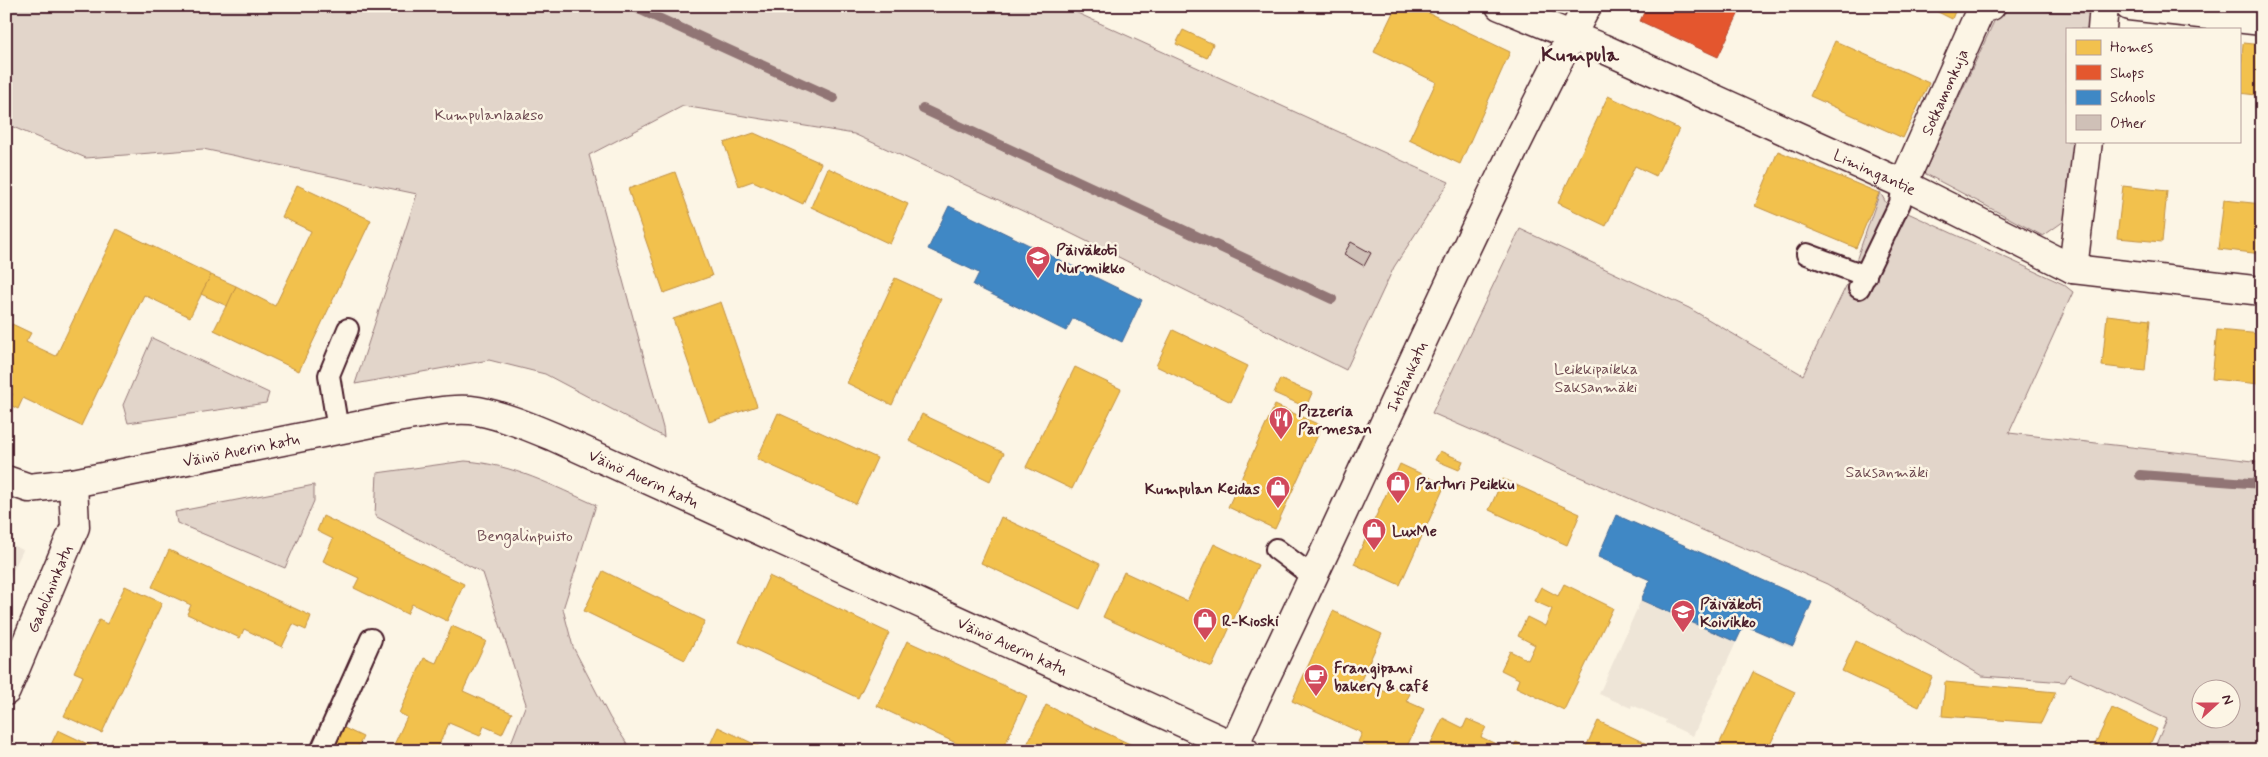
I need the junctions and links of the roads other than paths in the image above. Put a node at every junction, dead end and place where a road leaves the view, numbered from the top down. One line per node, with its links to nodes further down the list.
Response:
1 (1500, 6): 8 (street, Limingantie)
2 (1587, 6): 8 (street, Intiankatu)
3 (1991, 6): 10 (street, Sotkamonkuja)
4 (2104, 6): 7 (street)
5 (2129, 6): 6 (street)
6 (2262, 21)
7 (2102, 28)
8 (1571, 37): 10 (street, Limingantie); 19 (street, Intiankatu)
9 (2088, 142): 12 (street)
10 (1903, 184): 11 (lane); 12 (street, Limingantie)
11 (1808, 254)
12 (2073, 269): 13 (street, Limingantie)
13 (2262, 291)
14 (348, 329): 15 (lane)
15 (338, 430): 17 (street, Väinö Auerin katu); 22 (street, Väinö Auerin katu)
16 (6, 480): 17 (street, Väinö Auerin katu)
17 (73, 483): 21 (street, Gadolininkatu)
18 (1276, 549): 19 (lane)
19 (1312, 576): 22 (street, Intiankatu)
20 (371, 639): 23 (lane)
21 (6, 691)
22 (1238, 749)
23 (321, 751)

